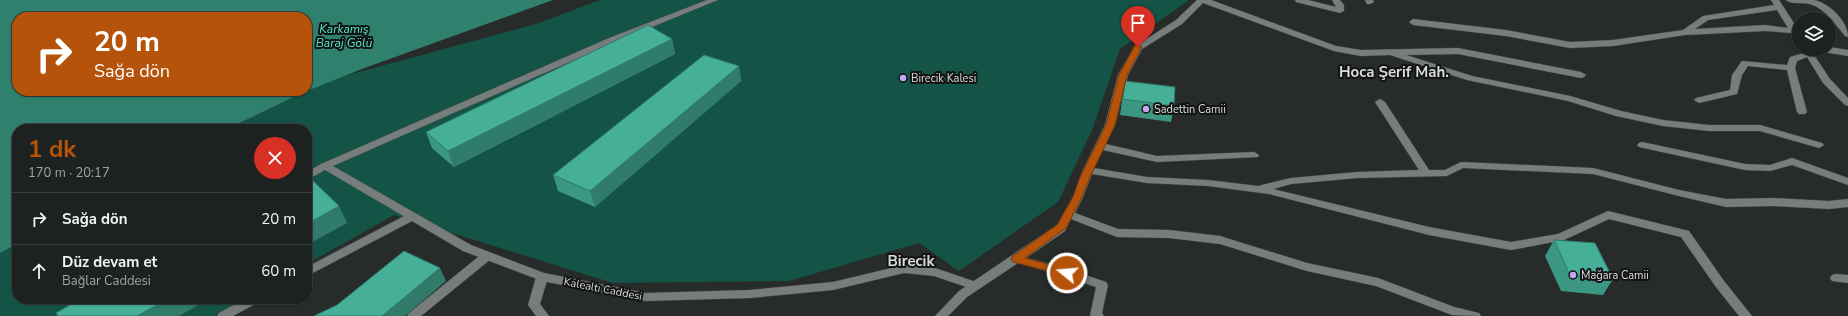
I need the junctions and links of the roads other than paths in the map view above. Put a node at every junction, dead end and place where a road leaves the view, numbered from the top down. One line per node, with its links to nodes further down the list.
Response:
1 (714, 0): 28 (street)
2 (1202, 0): 14 (street); 26 (street)
3 (1299, 0): 4 (street)
4 (1336, 0)
5 (1790, 0): 6 (street)
6 (1815, 1): 12 (street)
7 (1777, 3): 9 (street); 10 (street)
8 (1413, 22): 10 (street)
9 (1792, 27)
10 (1685, 32): 11 (street)
11 (1792, 34)
12 (1848, 34)
13 (1836, 51): 15 (street)
14 (1389, 52): 19 (street); 25 (street)
15 (1848, 53)
16 (1799, 56): 18 (street)
17 (1810, 56): 22 (street)
18 (1791, 68): 20 (street); 23 (street)
19 (1581, 75)
20 (1698, 100)
21 (1380, 102): 31 (street)
22 (1848, 102)
23 (1802, 112)
24 (1642, 145): 32 (street)
25 (1819, 145)
26 (1100, 146): 27 (street); 29 (street)
27 (1254, 155)
28 (325, 166): 30 (street); 36 (street, Kalealtı Caddesi)
29 (1088, 170): 33 (street); 35 (street)
30 (312, 174)
31 (1426, 174): 33 (street); 34 (street)
32 (1848, 182)
33 (1258, 190): 51 (street)
34 (1848, 203)
35 (1068, 214): 38 (street); 50 (street)
36 (410, 217): 37 (street, Kalealtı Caddesi); 39 (street)
37 (487, 256): 40 (street, Kalealtı Caddesi); 46 (street)
38 (1016, 259): 43 (street); 49 (street)
39 (312, 269)
40 (542, 278): 43 (street, Kalealtı Caddesi); 47 (street)
41 (1836, 278): 42 (street)
42 (1848, 279)
43 (975, 286): 48 (street)
44 (246, 304): 45 (street)
45 (223, 316)
46 (413, 316)
47 (543, 316)
48 (941, 316)
49 (1096, 316)
50 (1475, 316)
51 (1746, 316)

